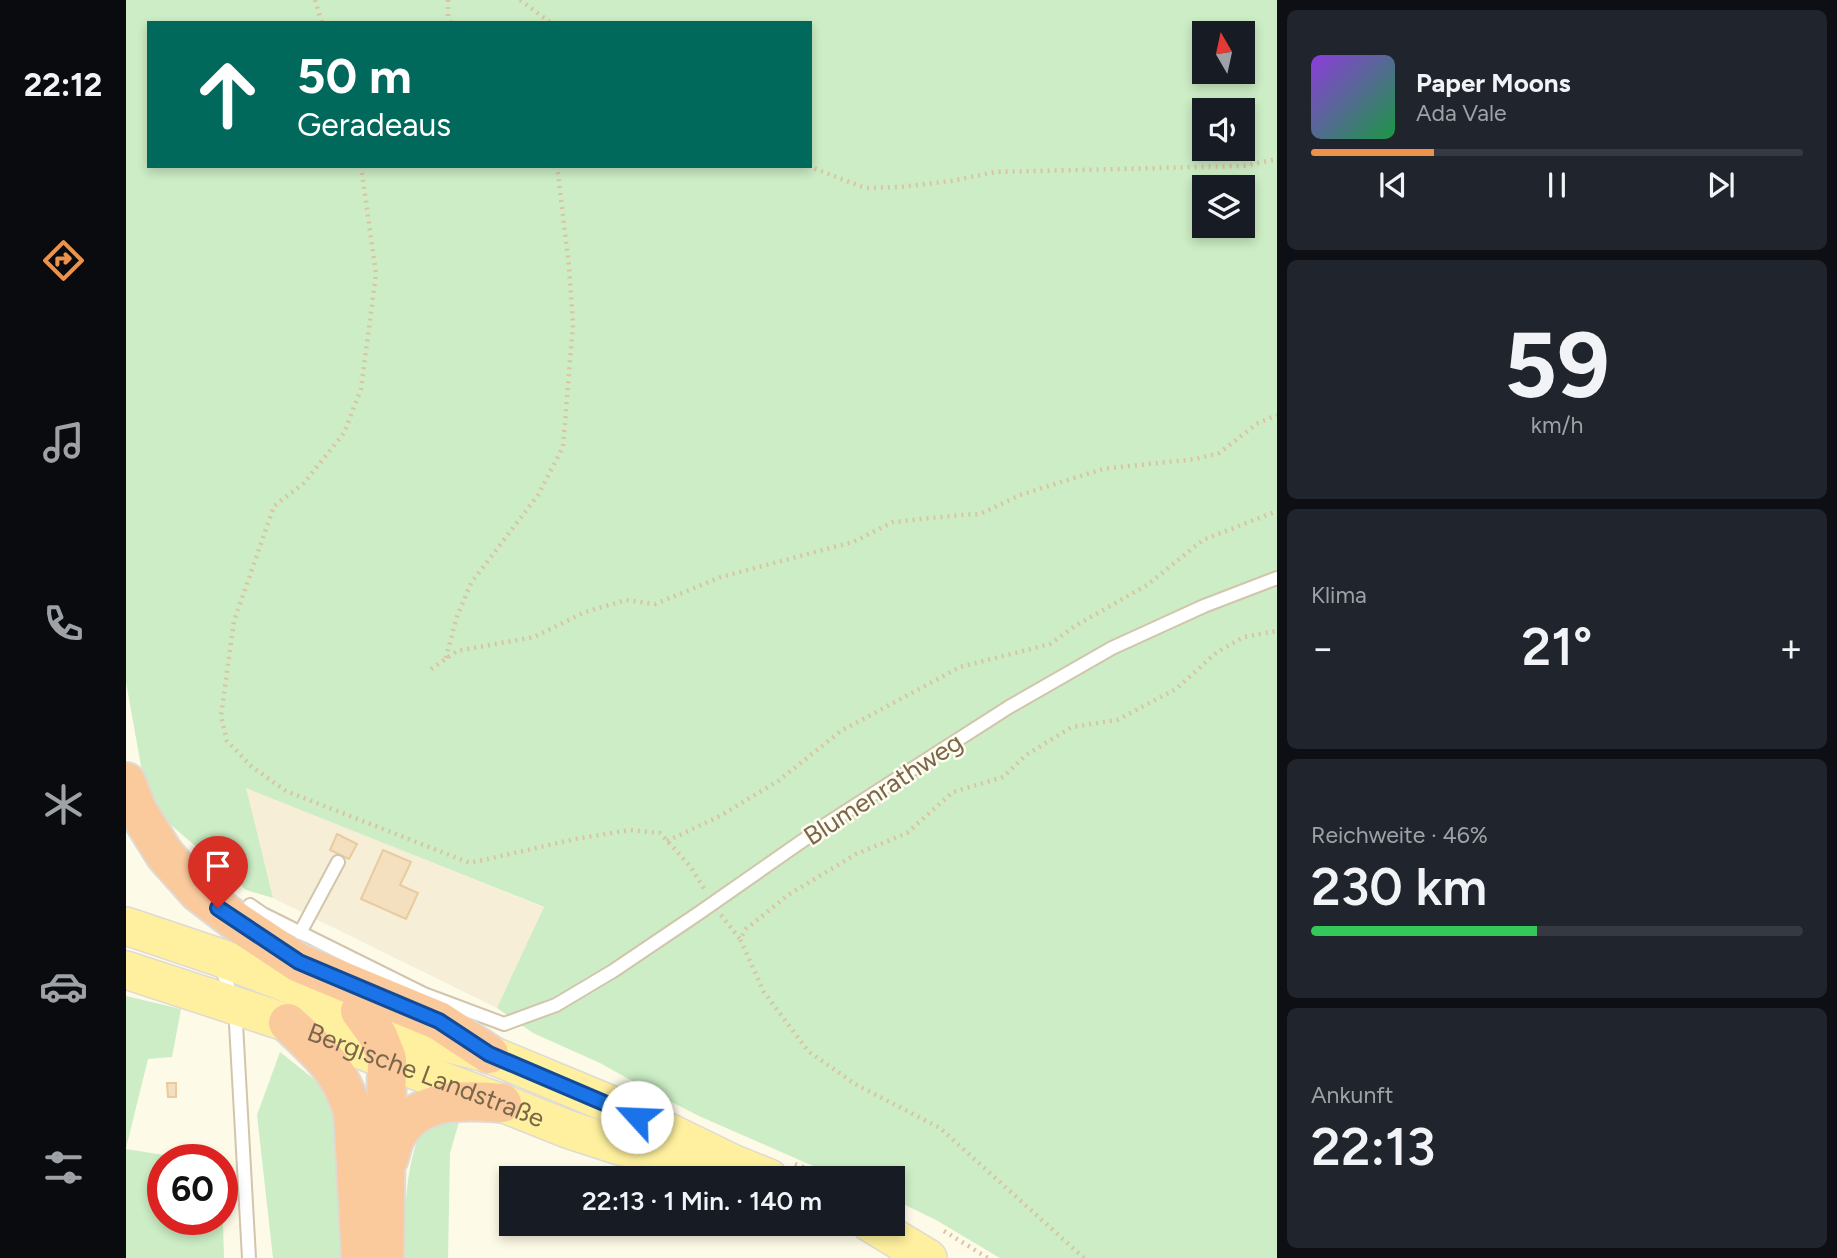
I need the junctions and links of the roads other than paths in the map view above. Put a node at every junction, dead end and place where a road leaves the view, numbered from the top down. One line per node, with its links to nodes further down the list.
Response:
1 (1277, 578): 12 (lane, Blumenrathweg)
2 (126, 782): 12 (highway)
3 (338, 862): 6 (lane)
4 (250, 905): 6 (lane, Bergische Landstraße)
5 (126, 926): 7 (main road, Bergische Landstraße)
6 (300, 933): 12 (lane, Bergische Landstraße)
7 (218, 957): 9 (main road, Bergische Landstraße); 9 (lane)
8 (126, 970): 9 (main road, Bergische Landstraße)
9 (261, 995): 10 (main road, Bergische Landstraße); 11 (main road, Bergische Landstraße); 19 (lane)
10 (360, 1011): 12 (main road, Bergische Landstraße); 13 (highway)
11 (288, 1023): 13 (main road, Bergische Landstraße); 20 (highway)
12 (496, 1039): 15 (main road, Bergische Landstraße)
13 (387, 1059): 14 (main road, Bergische Landstraße); 17 (highway)
14 (502, 1102): 15 (main road, Bergische Landstraße); 17 (highway)
15 (732, 1163): 16 (main road, Bergische Landstraße)
16 (739, 1166)
17 (386, 1167): 21 (highway)
18 (892, 1236): 22 (main road)
19 (250, 1258)
20 (361, 1258)
21 (384, 1258)
22 (928, 1258)

